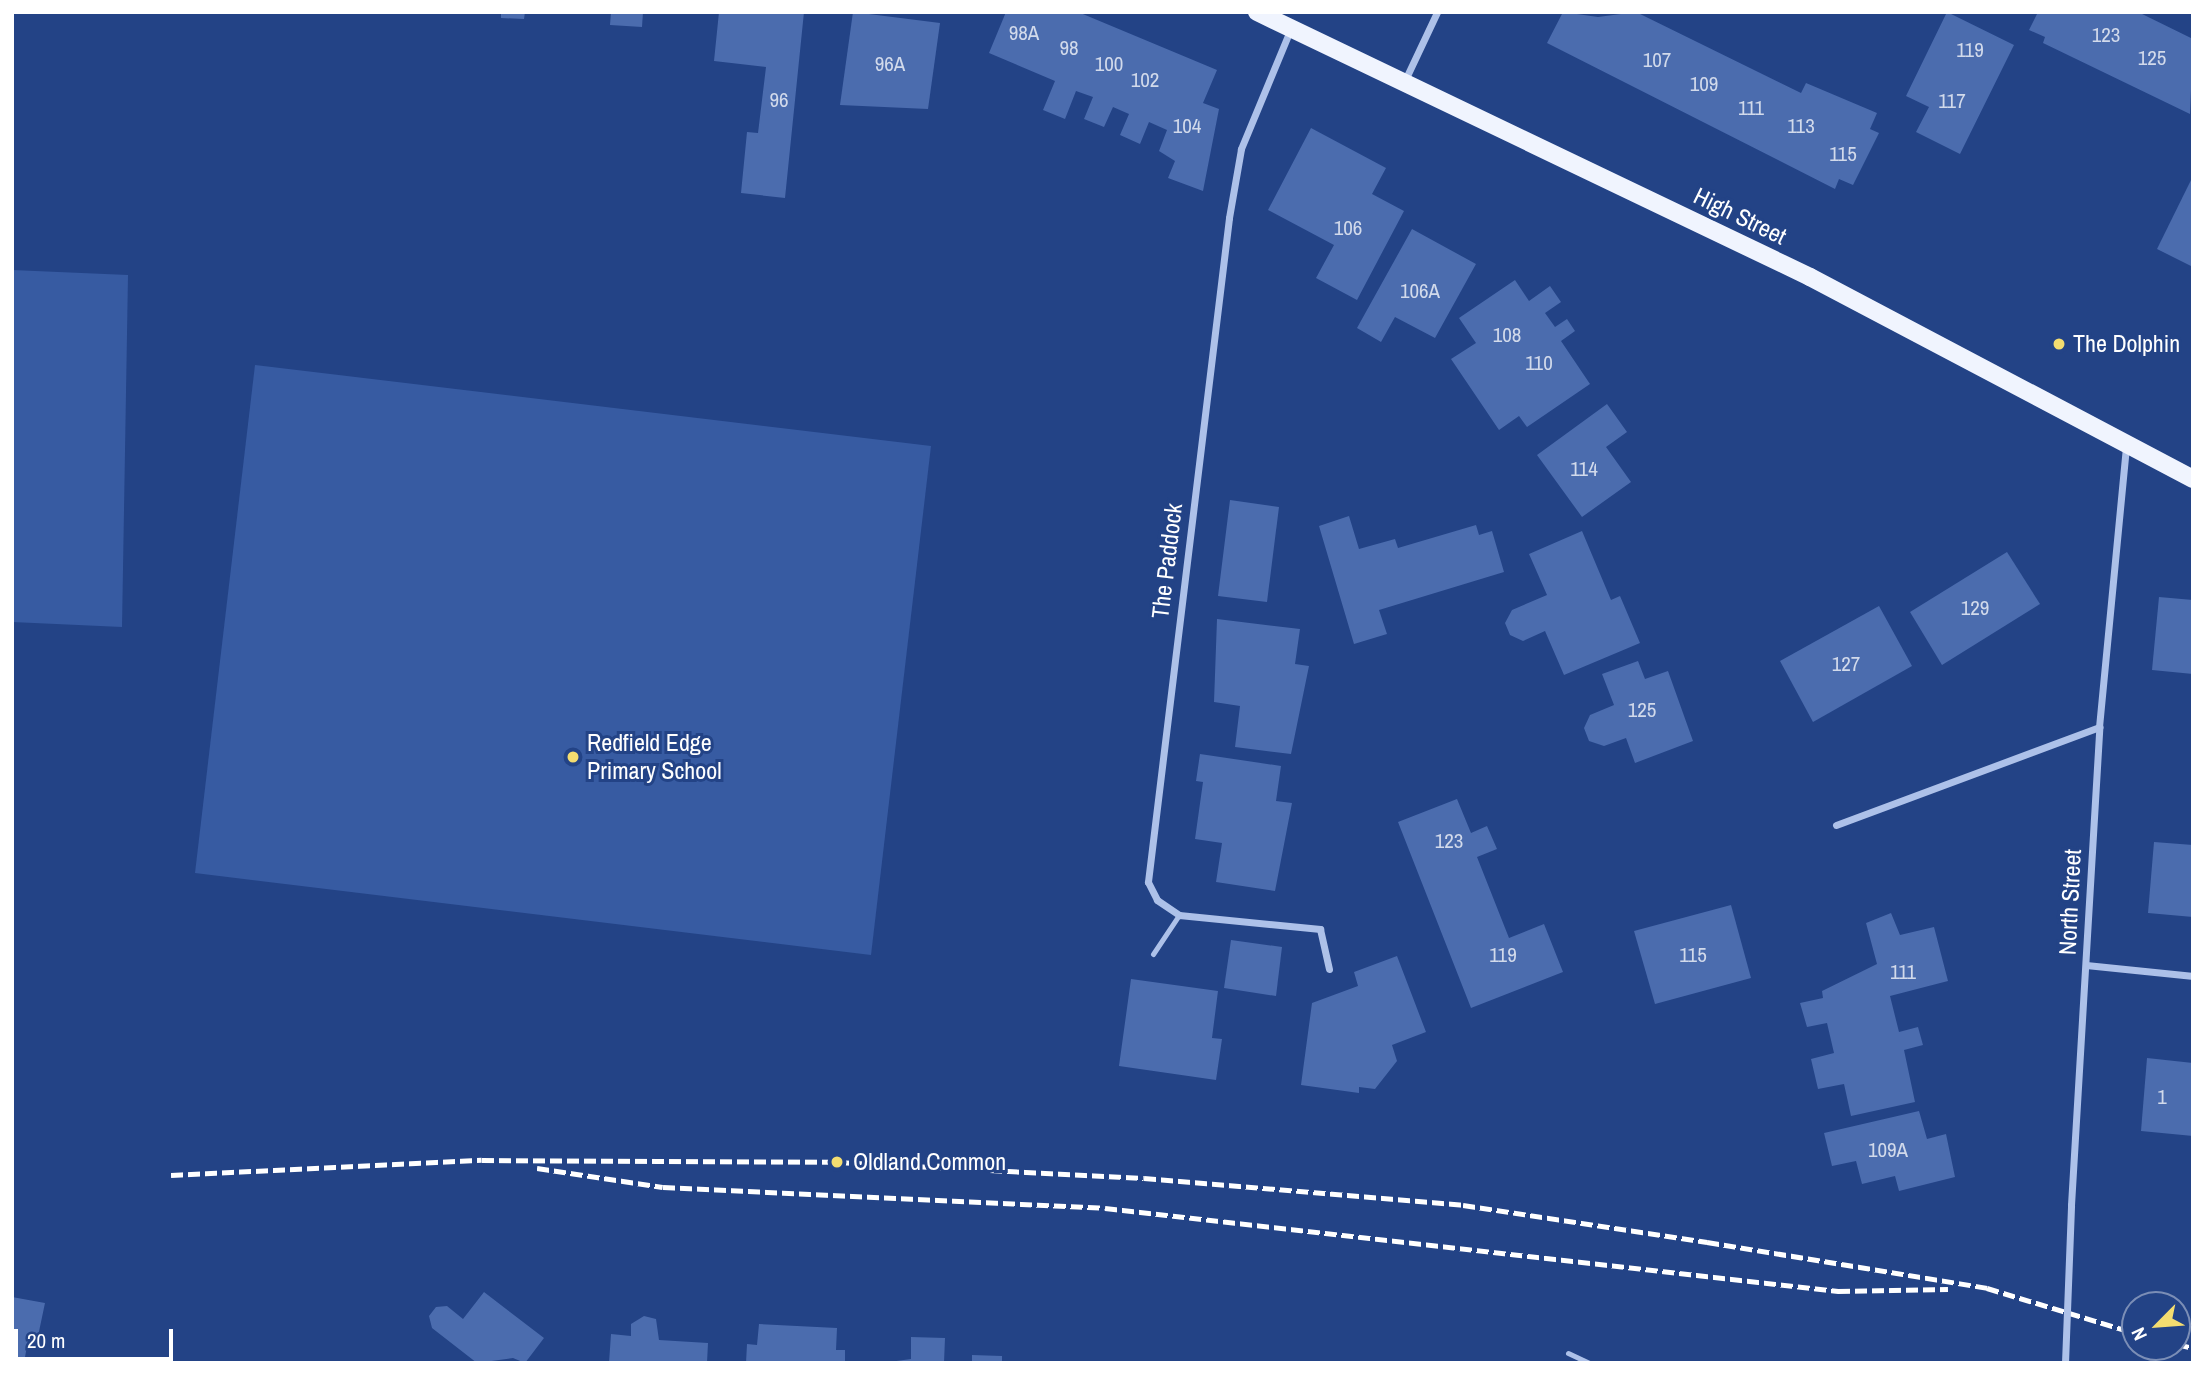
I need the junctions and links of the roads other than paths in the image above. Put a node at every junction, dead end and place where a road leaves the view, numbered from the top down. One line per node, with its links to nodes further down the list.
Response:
1 (1257, 12): 3 (main road, High Street)
2 (1437, 12): 4 (street)
3 (1292, 27): 4 (main road, High Street); 9 (street, The Paddock)
4 (1406, 78): 5 (main road, High Street)
5 (2126, 444): 6 (main road, High Street); 7 (street, North Street)
6 (2193, 479)
7 (2099, 727): 8 (street); 11 (street, North Street)
8 (1836, 825)
9 (1180, 915): 10 (lane); 12 (street)
10 (1153, 954)
11 (2086, 965): 13 (street); 16 (street, North Street, bridge)
12 (1329, 969)
13 (2193, 976)
14 (1568, 1353): 15 (lane)
15 (1589, 1363)
16 (2065, 1363)

